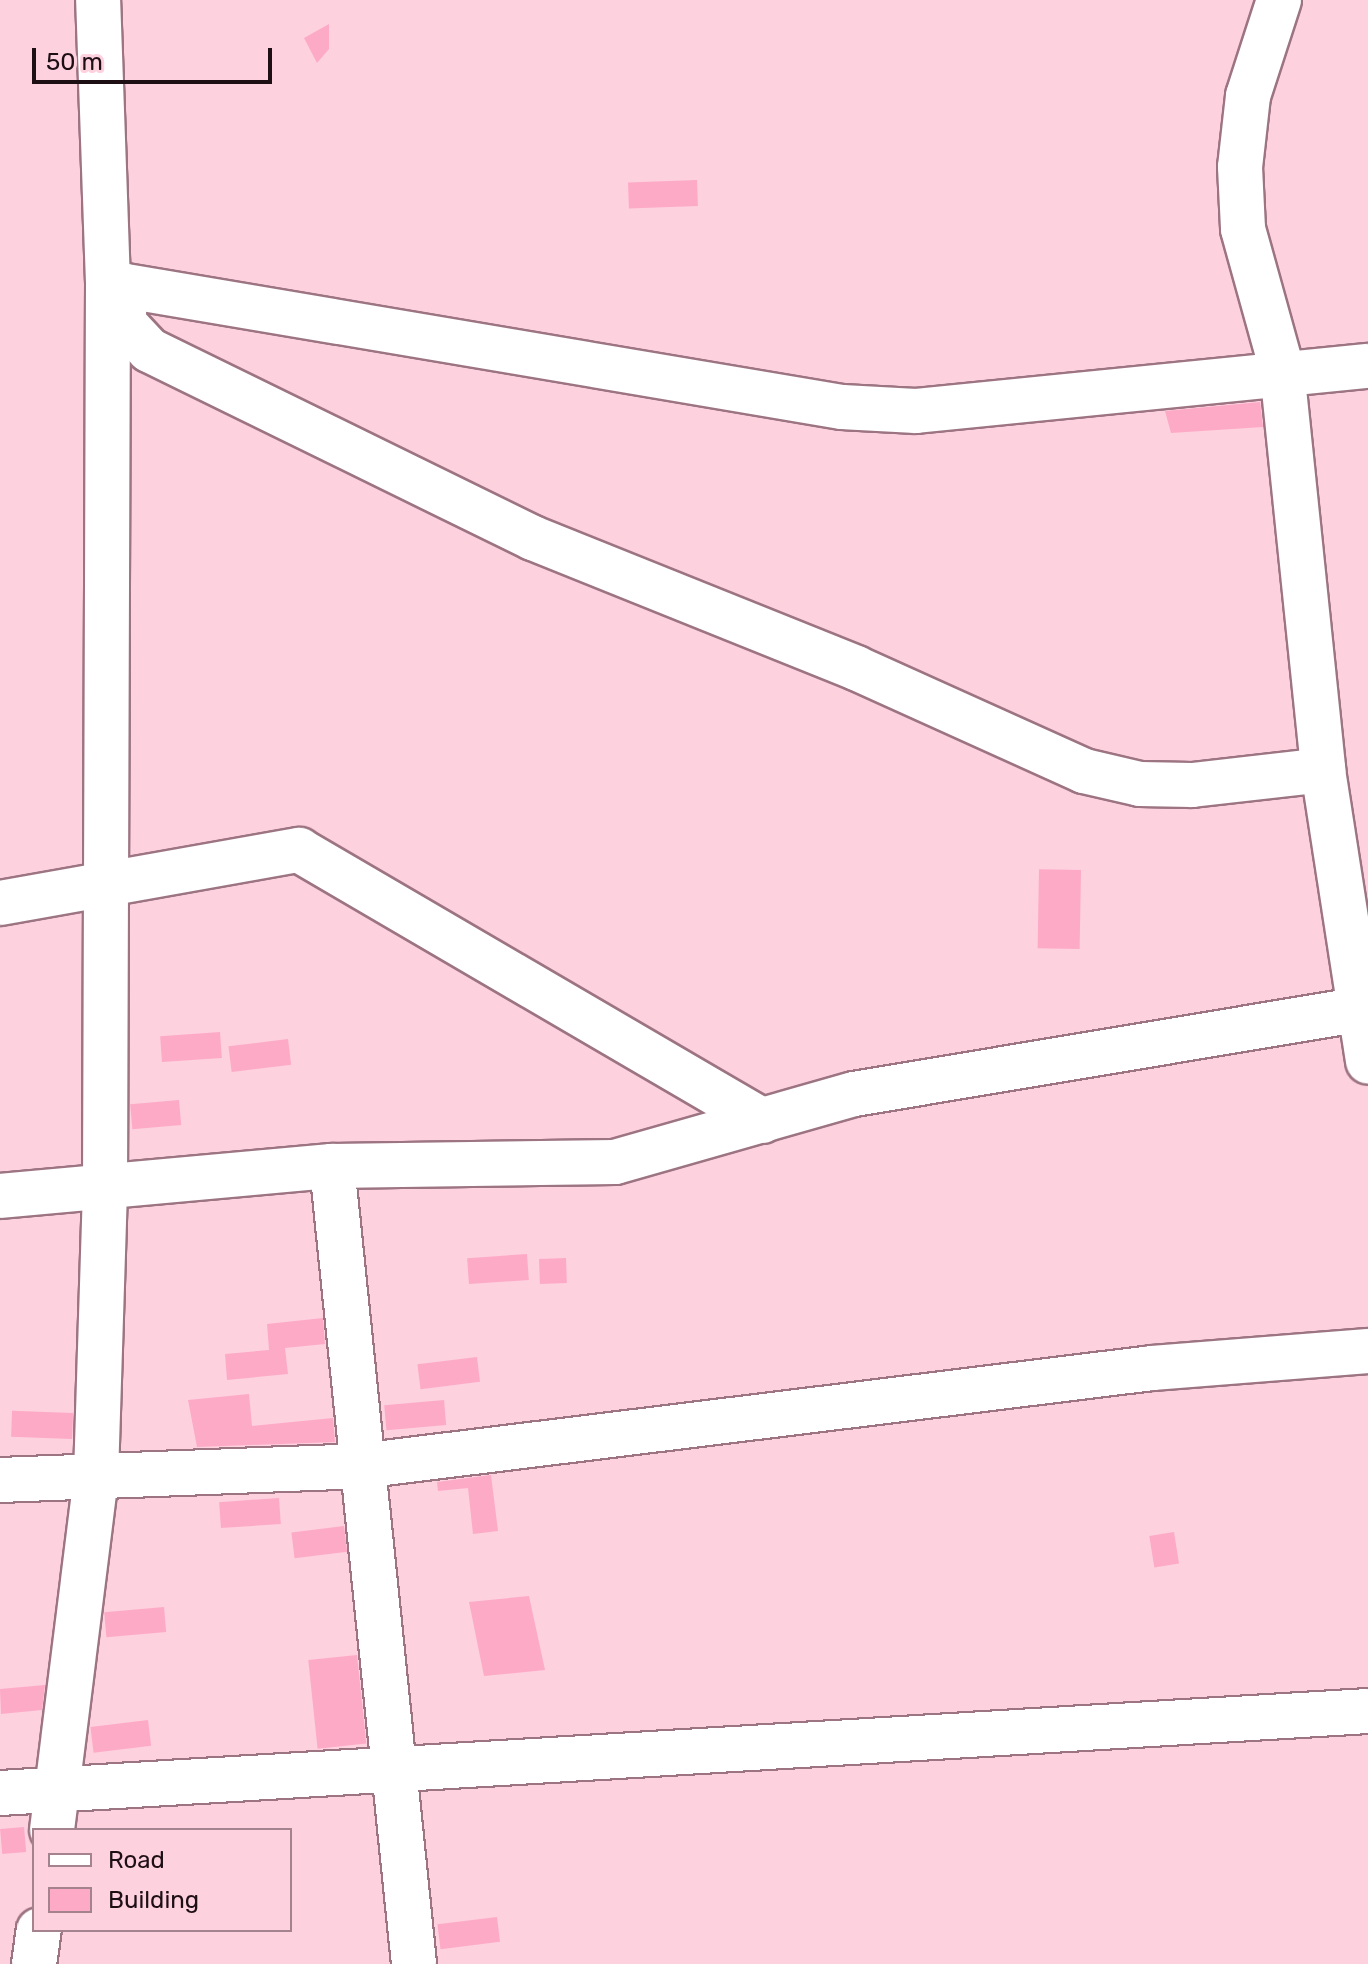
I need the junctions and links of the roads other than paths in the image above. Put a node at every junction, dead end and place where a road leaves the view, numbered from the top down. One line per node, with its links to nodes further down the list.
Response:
1 (98, 0): 3 (street)
2 (1279, 0): 5 (street)
3 (117, 284): 5 (street); 6 (street); 7 (street)
4 (1368, 366): 5 (street)
5 (1282, 370): 6 (street)
6 (1323, 770): 9 (street)
7 (107, 886): 8 (street); 11 (street); 13 (street)
8 (0, 903)
9 (1364, 1008): 10 (street); 11 (street)
10 (1368, 1062)
11 (763, 1121): 12 (street)
12 (332, 1166): 13 (street); 16 (street)
13 (105, 1188): 14 (street); 17 (street)
14 (0, 1196)
15 (1368, 1351): 16 (street)
16 (360, 1466): 17 (street); 20 (street)
17 (96, 1476): 18 (street); 22 (street)
18 (0, 1480)
19 (1368, 1711): 20 (street)
20 (394, 1773): 22 (street); 25 (street)
21 (0, 1793): 22 (street)
22 (54, 1810)
23 (39, 1932): 24 (street)
24 (34, 1964)
25 (414, 1964)

